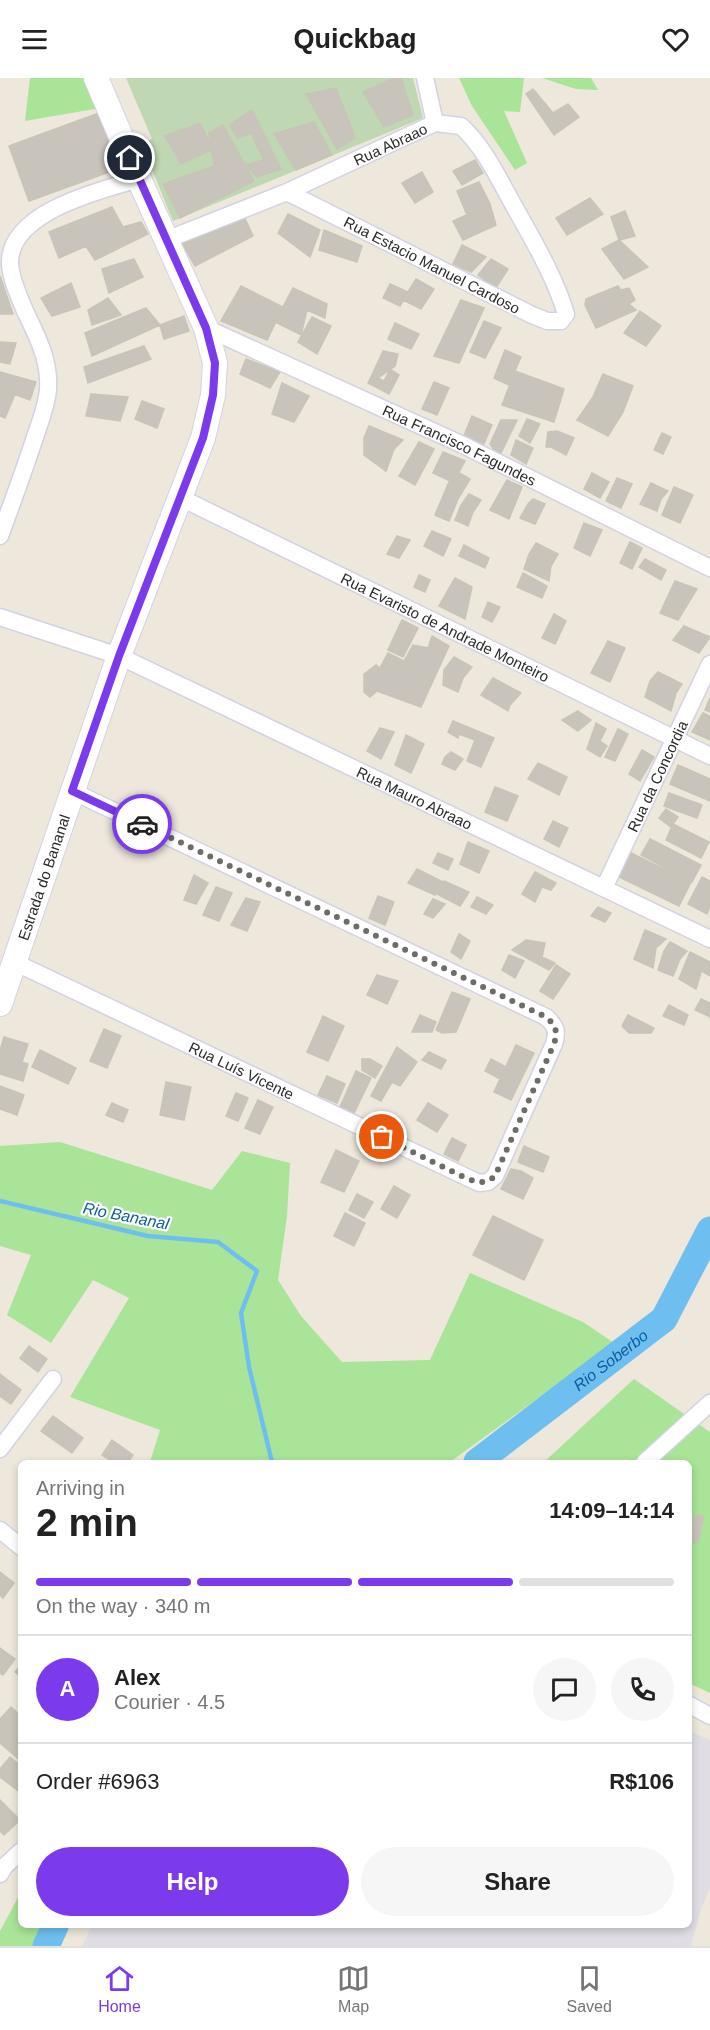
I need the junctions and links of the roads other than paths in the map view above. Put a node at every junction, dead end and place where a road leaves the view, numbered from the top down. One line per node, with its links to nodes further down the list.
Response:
1 (96, 78): 4 (main road, Estrada do Bananal)
2 (425, 78): 3 (street)
3 (435, 123): 5 (street, Rua Abraao); 7 (street, Rua Abraao)
4 (139, 179): 6 (main road, Estrada do Bananal); 10 (street)
5 (286, 192): 6 (street, Rua Abraao); 7 (street, Rua Estacio Manuel Cardoso)
6 (166, 240): 8 (main road, Estrada do Bananal)
7 (562, 302)
8 (206, 328): 9 (main road, Estrada do Bananal); 11 (street, Rua Francisco Fagundes)
9 (181, 498): 13 (main road, Estrada do Bananal); 15 (street, Rua Evaristo de Andrade Monteiro)
10 (0, 536)
11 (710, 568)
12 (0, 617): 13 (street, Rua Mauro Abraao)
13 (119, 656): 17 (main road, Estrada do Bananal); 18 (street, Rua Mauro Abraao)
14 (710, 664): 15 (street, Rua da Concordia)
15 (674, 738): 16 (street, Rua Evaristo de Andrade Monteiro); 18 (street, Rua da Concordia)
16 (710, 756)
17 (72, 791): 20 (main road, Estrada do Bananal); 20 (street, Rua Luís Vicente)
18 (604, 888): 19 (street, Rua Mauro Abraao)
19 (710, 939)
20 (14, 962): 21 (main road, Estrada do Bananal)
21 (0, 1004)
22 (53, 1379): 24 (street)
23 (710, 1403): 25 (street)
24 (0, 1449)
25 (647, 1460)
26 (0, 1530): 27 (street)
27 (18, 1545)
28 (692, 1706): 29 (street)
29 (710, 1716)
30 (18, 1854): 31 (street)
31 (0, 1874)

